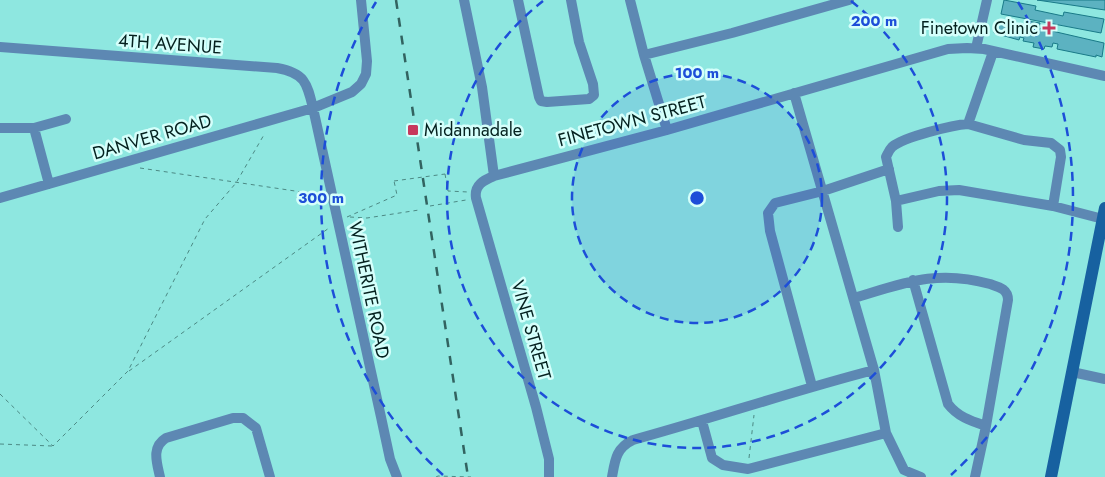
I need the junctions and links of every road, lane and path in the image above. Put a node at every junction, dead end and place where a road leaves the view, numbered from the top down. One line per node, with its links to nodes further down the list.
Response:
1 (361, 0): 14 (street, DANVER ROAD)
2 (464, 0): 23 (street)
3 (518, 0): 4 (street)
4 (571, 0)
5 (630, 0): 11 (street)
6 (849, 0): 11 (street)
7 (987, 0): 9 (street)
8 (0, 47): 14 (street, 4TH AVENUE)
9 (976, 48): 10 (street, FINETOWN STREET); 13 (street, FINETOWN STREET)
10 (994, 52): 12 (street, FINETOWN STREET); 17 (street)
11 (644, 55): 20 (street)
12 (1105, 76)
13 (794, 93): 20 (street, FINETOWN STREET); 26 (street)
14 (314, 108): 16 (street, DANVER ROAD); 28 (street, WITHERITE ROAD)
15 (66, 118): 19 (street)
16 (272, 119): 24 (path); 25 (street, DANVER ROAD)
17 (968, 124): 22 (street); 32 (street)
18 (0, 128): 19 (street)
19 (34, 128): 25 (street)
20 (667, 130): 23 (street, FINETOWN STREET)
21 (138, 168): 24 (path)
22 (889, 169): 26 (street); 30 (street)
23 (494, 176): 27 (street, FINETOWN STREET)
24 (236, 183): 28 (path); 41 (path)
25 (49, 184): 29 (street, DANVER ROAD)
26 (822, 191): 39 (street); 44 (street)
27 (476, 195): 31 (path); 35 (path, bridge); 58 (street, VINE STREET)
28 (332, 197): 36 (street, WITHERITE ROAD)
29 (0, 198)
30 (896, 201): 32 (street); 37 (street)
31 (430, 206)
32 (1053, 206): 34 (street)
33 (419, 210): 35 (path)
34 (1104, 214): 42 (street)
35 (348, 216): 36 (path)
36 (338, 221): 41 (path); 55 (street, WITHERITE ROAD)
37 (898, 227)
38 (913, 280): 39 (street); 48 (street); 48 (street)
39 (854, 298): 40 (street)
40 (874, 370): 44 (street); 49 (street)
41 (128, 372): 51 (path)
42 (1072, 372): 43 (street); 62 (street)
43 (1105, 379)
44 (812, 386): 46 (street)
45 (0, 394): 51 (path)
46 (755, 404): 47 (street); 52 (path)
47 (702, 421): 52 (street); 59 (street)
48 (986, 426): 61 (street)
49 (886, 433): 52 (street); 60 (street)
50 (0, 444): 51 (path)
51 (53, 446)
52 (748, 469)
53 (160, 477): 54 (street)
54 (270, 477)
55 (397, 477)
56 (436, 477): 57 (path)
57 (471, 477)
58 (549, 477)
59 (612, 477)
60 (921, 477)
61 (974, 477)
62 (1051, 477)

